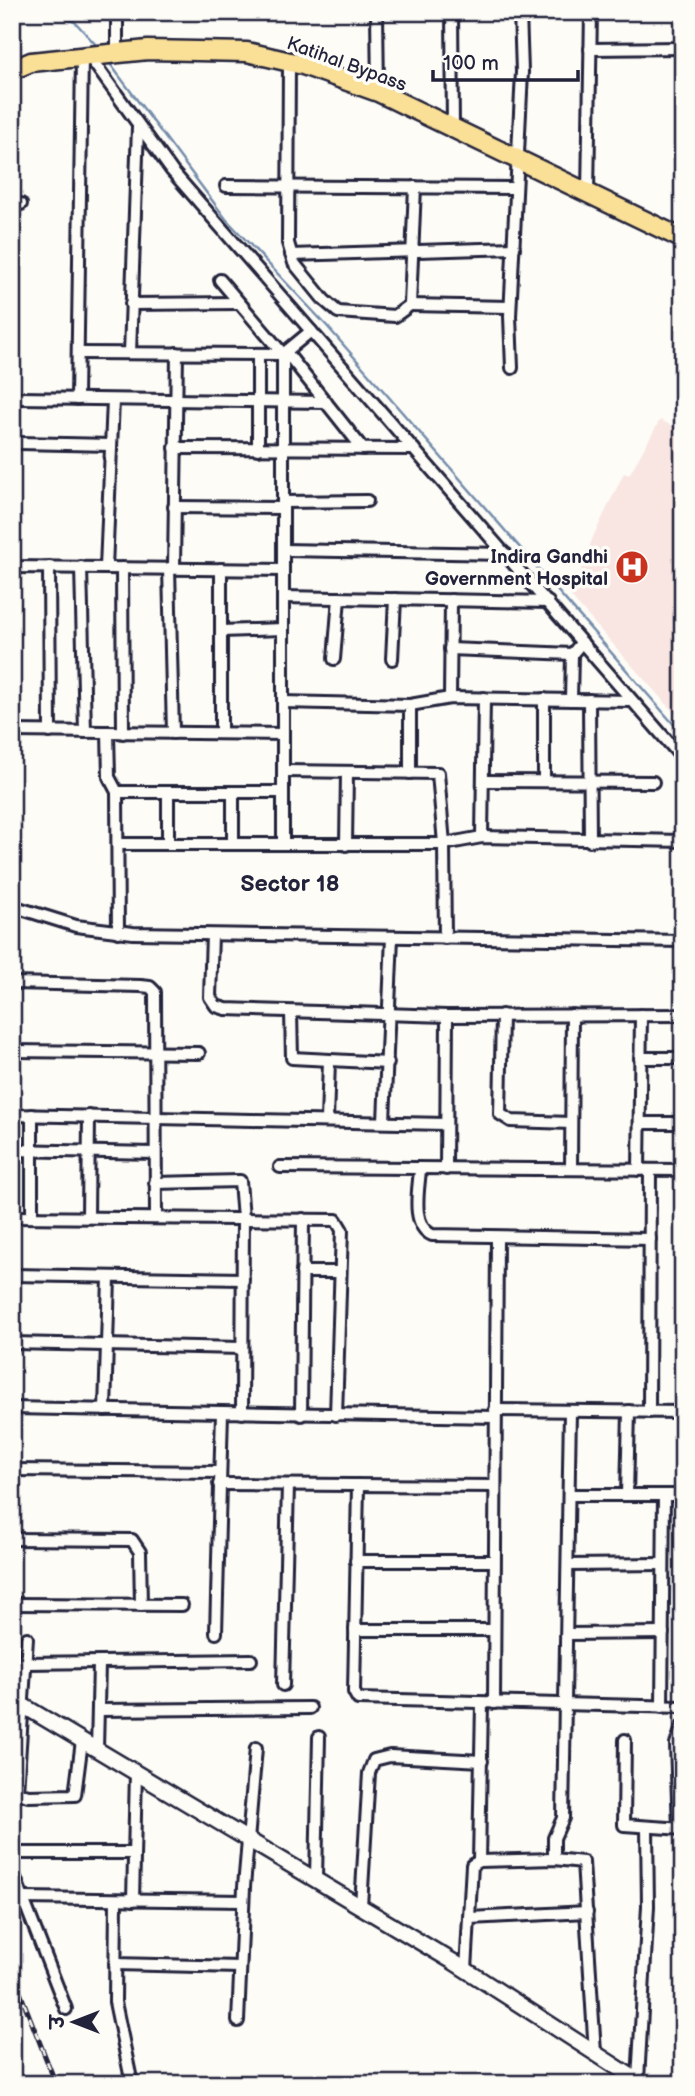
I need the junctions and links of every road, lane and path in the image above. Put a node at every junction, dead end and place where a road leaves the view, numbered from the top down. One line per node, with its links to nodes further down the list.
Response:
1 (117, 12): 8 (street)
2 (377, 12): 14 (street)
3 (452, 12): 16 (street)
4 (520, 12): 17 (street)
5 (591, 12): 7 (street)
6 (683, 48): 7 (street)
7 (590, 49): 22 (street)
8 (114, 53): 9 (main road, Katihal Bypass); 12 (main road, Katihal Bypass)
9 (87, 56): 11 (main road, Katihal Bypass); 15 (street); 33 (street)
10 (12, 60): 11 (main road)
11 (31, 62): 13 (main road, Katihal Bypass)
12 (289, 62): 14 (main road, Katihal Bypass); 19 (street)
13 (12, 70)
14 (378, 92): 16 (main road, Katihal Bypass)
15 (138, 127): 29 (street); 32 (street)
16 (453, 128): 17 (main road, Katihal Bypass)
17 (518, 160): 21 (street); 22 (main road, Katihal Bypass)
18 (226, 186): 19 (street)
19 (288, 186): 20 (street); 26 (street)
20 (415, 187): 21 (street); 25 (street)
21 (515, 188): 24 (street)
22 (589, 193): 23 (main road, Katihal Bypass)
23 (683, 239)
24 (514, 248): 25 (street); 31 (street)
25 (414, 250): 26 (street); 30 (street)
26 (291, 255): 30 (street)
27 (220, 280): 28 (street)
28 (239, 303): 29 (street); 35 (street)
29 (131, 304): 34 (street)
30 (410, 304): 31 (street)
31 (510, 307): 38 (street)
32 (310, 331): 35 (street); 51 (street)
33 (78, 353): 34 (street); 40 (street)
34 (130, 353): 36 (street)
35 (284, 353): 37 (street); 44 (street); 45 (street)
36 (177, 354): 37 (street); 42 (street)
37 (258, 354): 43 (street)
38 (512, 368)
39 (18, 398): 40 (street)
40 (77, 399): 41 (street)
41 (113, 400): 42 (street); 47 (street)
42 (176, 400): 43 (street); 48 (street)
43 (258, 401): 44 (street); 49 (street)
44 (283, 402): 45 (street); 52 (street)
45 (326, 402): 50 (street)
46 (19, 443): 47 (street)
47 (111, 445): 61 (street)
48 (175, 448): 49 (street); 55 (street)
49 (258, 449): 52 (street)
50 (363, 449): 51 (street); 52 (street)
51 (414, 449): 57 (street)
52 (283, 450): 54 (street)
53 (367, 501): 54 (street)
54 (283, 505): 55 (street); 56 (street)
55 (174, 507): 63 (street)
56 (283, 550): 57 (street); 65 (street)
57 (506, 554): 70 (street)
58 (12, 566): 59 (street)
59 (49, 567): 60 (street); 87 (street)
60 (81, 567): 61 (street); 88 (street)
61 (106, 568): 62 (street)
62 (122, 568): 63 (street); 90 (street)
63 (172, 568): 64 (street); 91 (street)
64 (221, 569): 65 (street); 72 (street)
65 (283, 570): 66 (street)
66 (283, 597): 67 (street); 71 (street)
67 (339, 598): 68 (street); 76 (street)
68 (395, 599): 69 (street); 77 (street)
69 (451, 600): 70 (street); 74 (street)
70 (548, 602): 73 (street)
71 (283, 629): 72 (street); 84 (street)
72 (221, 631): 92 (street)
73 (582, 642): 75 (street); 83 (street)
74 (450, 649): 75 (street); 78 (street)
75 (572, 653): 81 (street)
76 (334, 659)
77 (392, 659)
78 (450, 698): 79 (street); 85 (street)
79 (484, 698): 80 (street); 98 (street)
80 (544, 699): 81 (street); 99 (street)
81 (572, 700): 82 (street)
82 (589, 700): 83 (street); 100 (street)
83 (632, 701): 94 (street)
84 (283, 702): 85 (street); 93 (street)
85 (410, 705): 97 (street)
86 (12, 731): 87 (street)
87 (50, 732): 88 (street)
88 (85, 732): 89 (street)
89 (108, 732): 90 (street); 102 (street)
90 (123, 733): 91 (street)
91 (173, 733): 92 (street)
92 (222, 733): 93 (street)
93 (283, 734): 95 (street)
94 (683, 758)
95 (283, 771): 96 (street); 103 (street)
96 (346, 772): 97 (street); 114 (street)
97 (410, 773): 113 (street)
98 (484, 781): 99 (street); 106 (street)
99 (544, 781): 100 (street)
100 (589, 782): 101 (street); 107 (street)
101 (653, 782)
102 (117, 792): 104 (street); 109 (street)
103 (284, 792): 105 (street); 112 (street)
104 (169, 794): 105 (street); 110 (street)
105 (233, 794): 111 (street)
106 (482, 837): 107 (street); 113 (street)
107 (590, 841): 108 (street)
108 (683, 841)
109 (118, 844): 110 (street); 116 (street)
110 (169, 844): 111 (street)
111 (233, 844): 112 (street)
112 (284, 844): 114 (street)
113 (444, 844): 114 (street); 119 (street)
114 (346, 845)
115 (12, 906): 116 (street)
116 (118, 932): 117 (street)
117 (212, 935): 118 (street); 122 (street)
118 (392, 937): 119 (street); 124 (street)
119 (445, 938): 120 (street)
120 (683, 941)
121 (12, 983): 131 (street)
122 (291, 1012): 124 (street); 134 (street)
123 (683, 1014): 126 (street)
124 (391, 1015): 127 (street); 135 (street)
125 (572, 1015): 126 (street); 128 (street); 142 (street)
126 (641, 1015): 132 (street)
127 (447, 1016): 128 (street); 145 (street)
128 (502, 1016): 142 (street)
129 (12, 1051): 131 (street)
130 (199, 1054): 131 (street)
131 (153, 1055): 139 (street)
132 (640, 1058): 133 (street); 143 (street)
133 (683, 1058)
134 (329, 1061): 135 (street); 140 (street)
135 (388, 1063): 141 (street)
136 (12, 1115): 137 (street)
137 (32, 1115): 138 (street); 147 (street)
138 (89, 1116): 139 (street); 148 (street)
139 (153, 1117): 140 (street); 149 (street)
140 (327, 1120): 141 (street)
141 (384, 1121): 145 (street)
142 (571, 1123): 153 (street)
143 (640, 1123): 144 (street); 154 (street)
144 (683, 1123)
145 (446, 1124): 152 (street)
146 (12, 1150): 147 (street)
147 (33, 1150): 148 (street); 158 (street)
148 (89, 1153): 149 (street); 159 (street)
149 (154, 1153): 156 (street)
150 (280, 1167): 151 (street)
151 (420, 1169): 152 (street); 163 (street)
152 (446, 1169): 153 (street)
153 (571, 1169): 154 (street)
154 (645, 1170): 155 (street); 164 (street)
155 (683, 1170)
156 (155, 1183): 160 (street); 161 (street)
157 (12, 1217): 158 (street)
158 (32, 1217): 159 (street)
159 (88, 1217): 160 (street)
160 (156, 1217): 161 (street)
161 (243, 1218): 162 (street); 169 (street)
162 (303, 1219): 165 (street); 166 (street)
163 (497, 1238): 164 (street); 181 (street)
164 (650, 1240): 178 (street)
165 (302, 1272): 166 (street); 182 (street)
166 (338, 1272): 183 (street)
167 (12, 1275): 168 (street)
168 (109, 1278): 169 (street); 171 (street)
169 (243, 1279): 172 (street)
170 (12, 1343): 171 (street)
171 (107, 1347): 172 (street); 174 (street)
172 (242, 1348): 180 (street)
173 (12, 1408): 174 (street)
174 (105, 1410): 177 (street)
175 (570, 1411): 176 (street); 181 (street); 189 (street)
176 (629, 1411): 178 (street); 190 (street)
177 (222, 1412): 180 (street); 185 (street)
178 (649, 1412): 179 (street)
179 (683, 1412)
180 (242, 1413): 182 (street)
181 (495, 1413): 183 (street); 188 (street)
182 (301, 1415): 183 (street)
183 (336, 1415)
184 (12, 1470): 185 (street)
185 (220, 1478): 186 (street); 203 (street)
186 (288, 1485): 187 (street); 210 (street)
187 (358, 1485): 188 (street); 194 (street)
188 (495, 1486): 195 (street)
189 (569, 1495): 190 (street); 197 (street)
190 (627, 1495): 191 (street)
191 (664, 1495): 192 (street); 196 (street)
192 (683, 1495)
193 (12, 1539): 199 (street)
194 (356, 1561): 195 (street); 201 (street)
195 (494, 1562): 202 (street)
196 (663, 1564): 197 (street); 204 (street)
197 (568, 1565): 205 (street)
198 (12, 1604): 199 (street)
199 (141, 1605): 200 (street)
200 (182, 1605)
201 (355, 1630): 202 (street); 212 (street)
202 (494, 1630): 212 (street)
203 (216, 1633)
204 (663, 1633): 205 (street); 214 (street)
205 (568, 1634): 213 (street)
206 (27, 1638): 208 (street)
207 (251, 1660): 209 (street)
208 (26, 1663): 209 (street); 211 (street)
209 (99, 1664): 217 (street)
210 (283, 1685)
211 (17, 1702): 221 (street); 221 (street)
212 (488, 1703): 213 (street); 224 (street)
213 (567, 1705): 214 (street); 231 (street)
214 (662, 1707): 215 (street)
215 (683, 1707)
216 (310, 1708): 217 (street)
217 (98, 1710): 223 (street)
218 (683, 1725): 227 (street)
219 (319, 1737): 234 (street)
220 (625, 1740): 226 (street)
221 (82, 1741): 223 (street)
222 (256, 1748): 228 (street)
223 (97, 1749): 225 (street)
224 (482, 1761): 232 (street); 239 (street)
225 (136, 1772): 228 (street); 230 (street)
226 (647, 1828): 227 (street); 248 (street)
227 (681, 1829)
228 (248, 1838): 234 (street); 238 (street)
229 (12, 1853): 230 (street)
230 (134, 1853): 237 (street)
231 (554, 1859): 232 (street); 240 (street)
232 (479, 1861): 241 (street)
233 (12, 1870): 235 (street)
234 (316, 1879): 239 (street)
235 (23, 1898): 236 (street); 245 (street)
236 (116, 1900): 237 (street); 242 (street)
237 (133, 1900): 238 (street)
238 (243, 1901): 243 (street)
239 (361, 1906): 244 (street)
240 (587, 1912): 241 (street); 247 (street)
241 (470, 1918): 244 (street)
242 (115, 1964): 243 (street); 249 (street)
243 (240, 1967): 246 (street)
244 (466, 1970): 247 (street)
245 (66, 2009)
246 (238, 2021)
247 (595, 2053): 248 (street)
248 (640, 2082)
249 (132, 2084)

